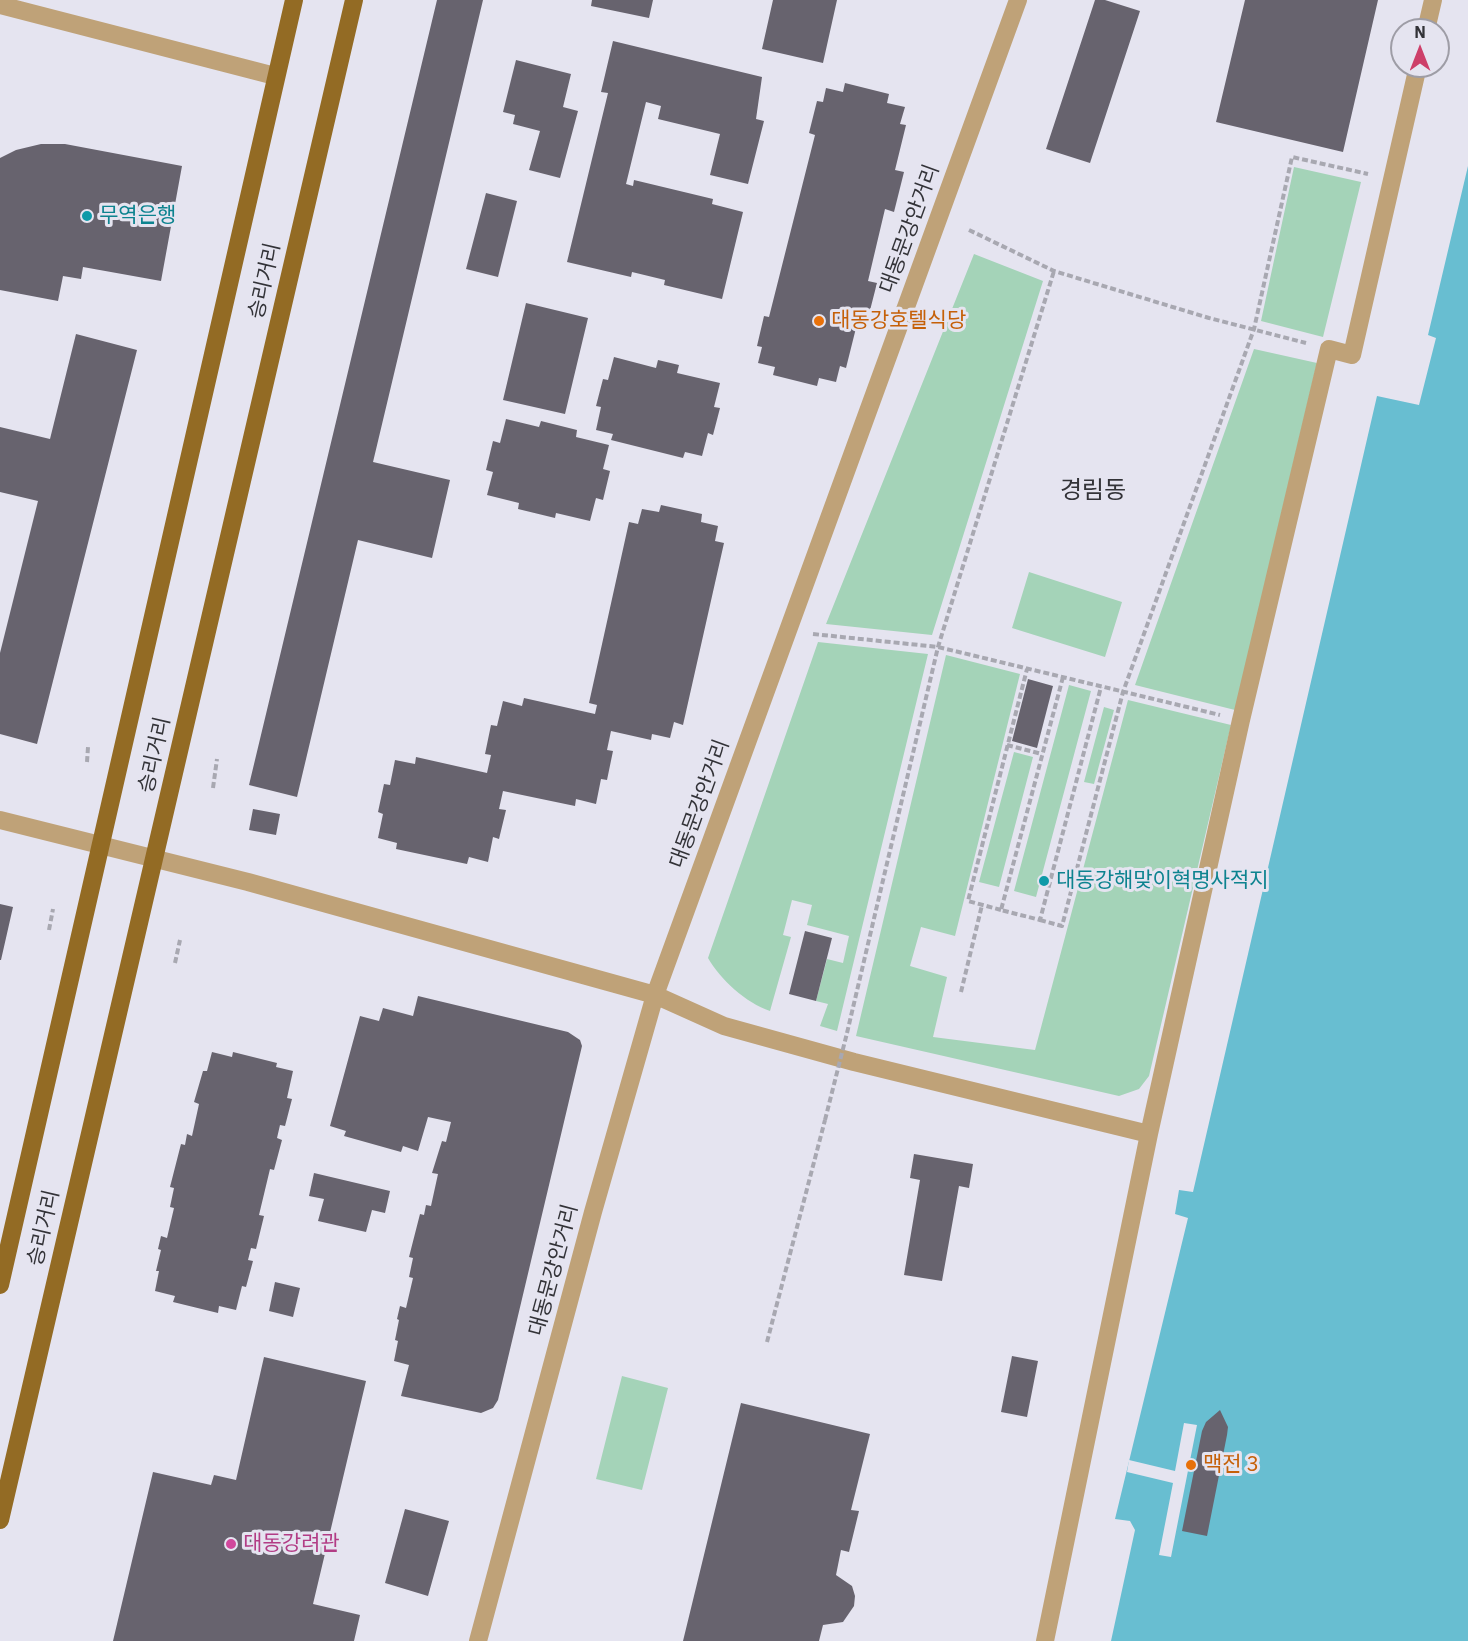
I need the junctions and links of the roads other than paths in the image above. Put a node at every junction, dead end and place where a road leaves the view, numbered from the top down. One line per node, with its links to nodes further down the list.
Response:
1 (294, 0): 7 (main road, 승리거리)
2 (354, 0): 11 (main road, 승리거리)
3 (1018, 0): 12 (street, 대동문강안거리)
4 (1433, 0): 6 (street)
5 (0, 5): 7 (street)
6 (1429, 18)
7 (275, 76): 10 (main road, 승리거리)
8 (1415, 78): 13 (street)
9 (0, 820): 10 (street)
10 (102, 846): 11 (street); 14 (main road, 승리거리)
11 (155, 859): 12 (street); 15 (main road, 승리거리)
12 (655, 995): 13 (street); 16 (street, 대동문강안거리)
13 (1149, 1134): 17 (street)
14 (0, 1286)
15 (0, 1520)
16 (478, 1641)
17 (1045, 1641)

